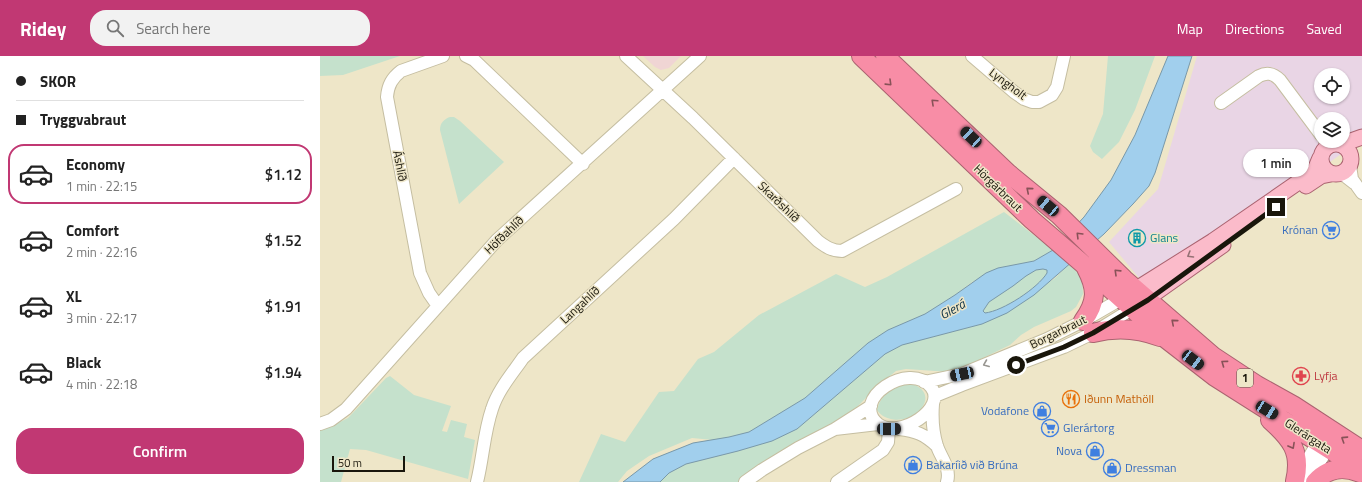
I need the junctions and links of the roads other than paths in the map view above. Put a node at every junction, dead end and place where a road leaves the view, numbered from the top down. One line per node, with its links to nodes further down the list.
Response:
1 (444, 56): 25 (street, Áshlíð)
2 (466, 56): 19 (street)
3 (626, 56): 9 (street, Skarðshlíð)
4 (700, 56): 9 (street, Höfðahlíð)
5 (860, 56): 23 (highway, Hörgárbraut / 1, one-way to 23)
6 (885, 56): 24 (highway, Hörgárbraut / 1, one-way to 6)
7 (972, 56): 8 (street, Lyngholt)
8 (1064, 56)
9 (663, 90): 17 (street, Skarðshlíð); 19 (street, Höfðahlíð)
10 (1221, 103): 11 (street)
11 (1314, 123)
12 (1362, 137): 13 (main road)
13 (1350, 141)
14 (1362, 142): 20 (main road)
15 (1324, 148): 18 (main road)
16 (1345, 148): 20 (main road)
17 (734, 158): 22 (street, Skarðshlíð); 40 (street, Langahlíð)
18 (1320, 158): 20 (main road); 24 (main road, one-way to 24)
19 (583, 164): 25 (street, Höfðahlíð)
20 (1343, 168): 21 (street); 24 (main road)
21 (1358, 188)
22 (956, 189)
23 (1083, 264): 24 (highway, Hörgárbraut / 1); 26 (highway)
24 (1134, 299): 26 (street, Borgarbraut); 27 (highway, Glerárgata / 1); 35 (highway, Glerárgata / 1, one-way to 24)
25 (438, 306): 32 (street, Höfðahlíð)
26 (1088, 327): 27 (highway); 28 (street, Borgarbraut, one-way to 28); 30 (street, Borgarbraut)
27 (1166, 339): 29 (highway, Glerárgata / 1)
28 (924, 382): 30 (street); 31 (street, Borgarbraut)
29 (1246, 397): 35 (highway, Glerárgata / 1); 44 (highway, one-way to 44)
30 (934, 400): 33 (street, Borgarbraut); 36 (street)
31 (871, 406): 33 (street); 34 (street, Borgarbraut)
32 (320, 424)
33 (888, 427): 34 (street, Borgarbraut); 36 (street); 42 (street)
34 (835, 429): 41 (street, Borgarbraut)
35 (1323, 434): 37 (highway, Glerárgata / 1, one-way to 35); 38 (highway, Glerárgata / 1); 44 (street)
36 (937, 446): 43 (street)
37 (1362, 450)
38 (1362, 470)
39 (1362, 474): 45 (highway)
40 (477, 482)
41 (745, 482)
42 (837, 482)
43 (947, 482)
44 (1299, 482)
45 (1315, 482)

